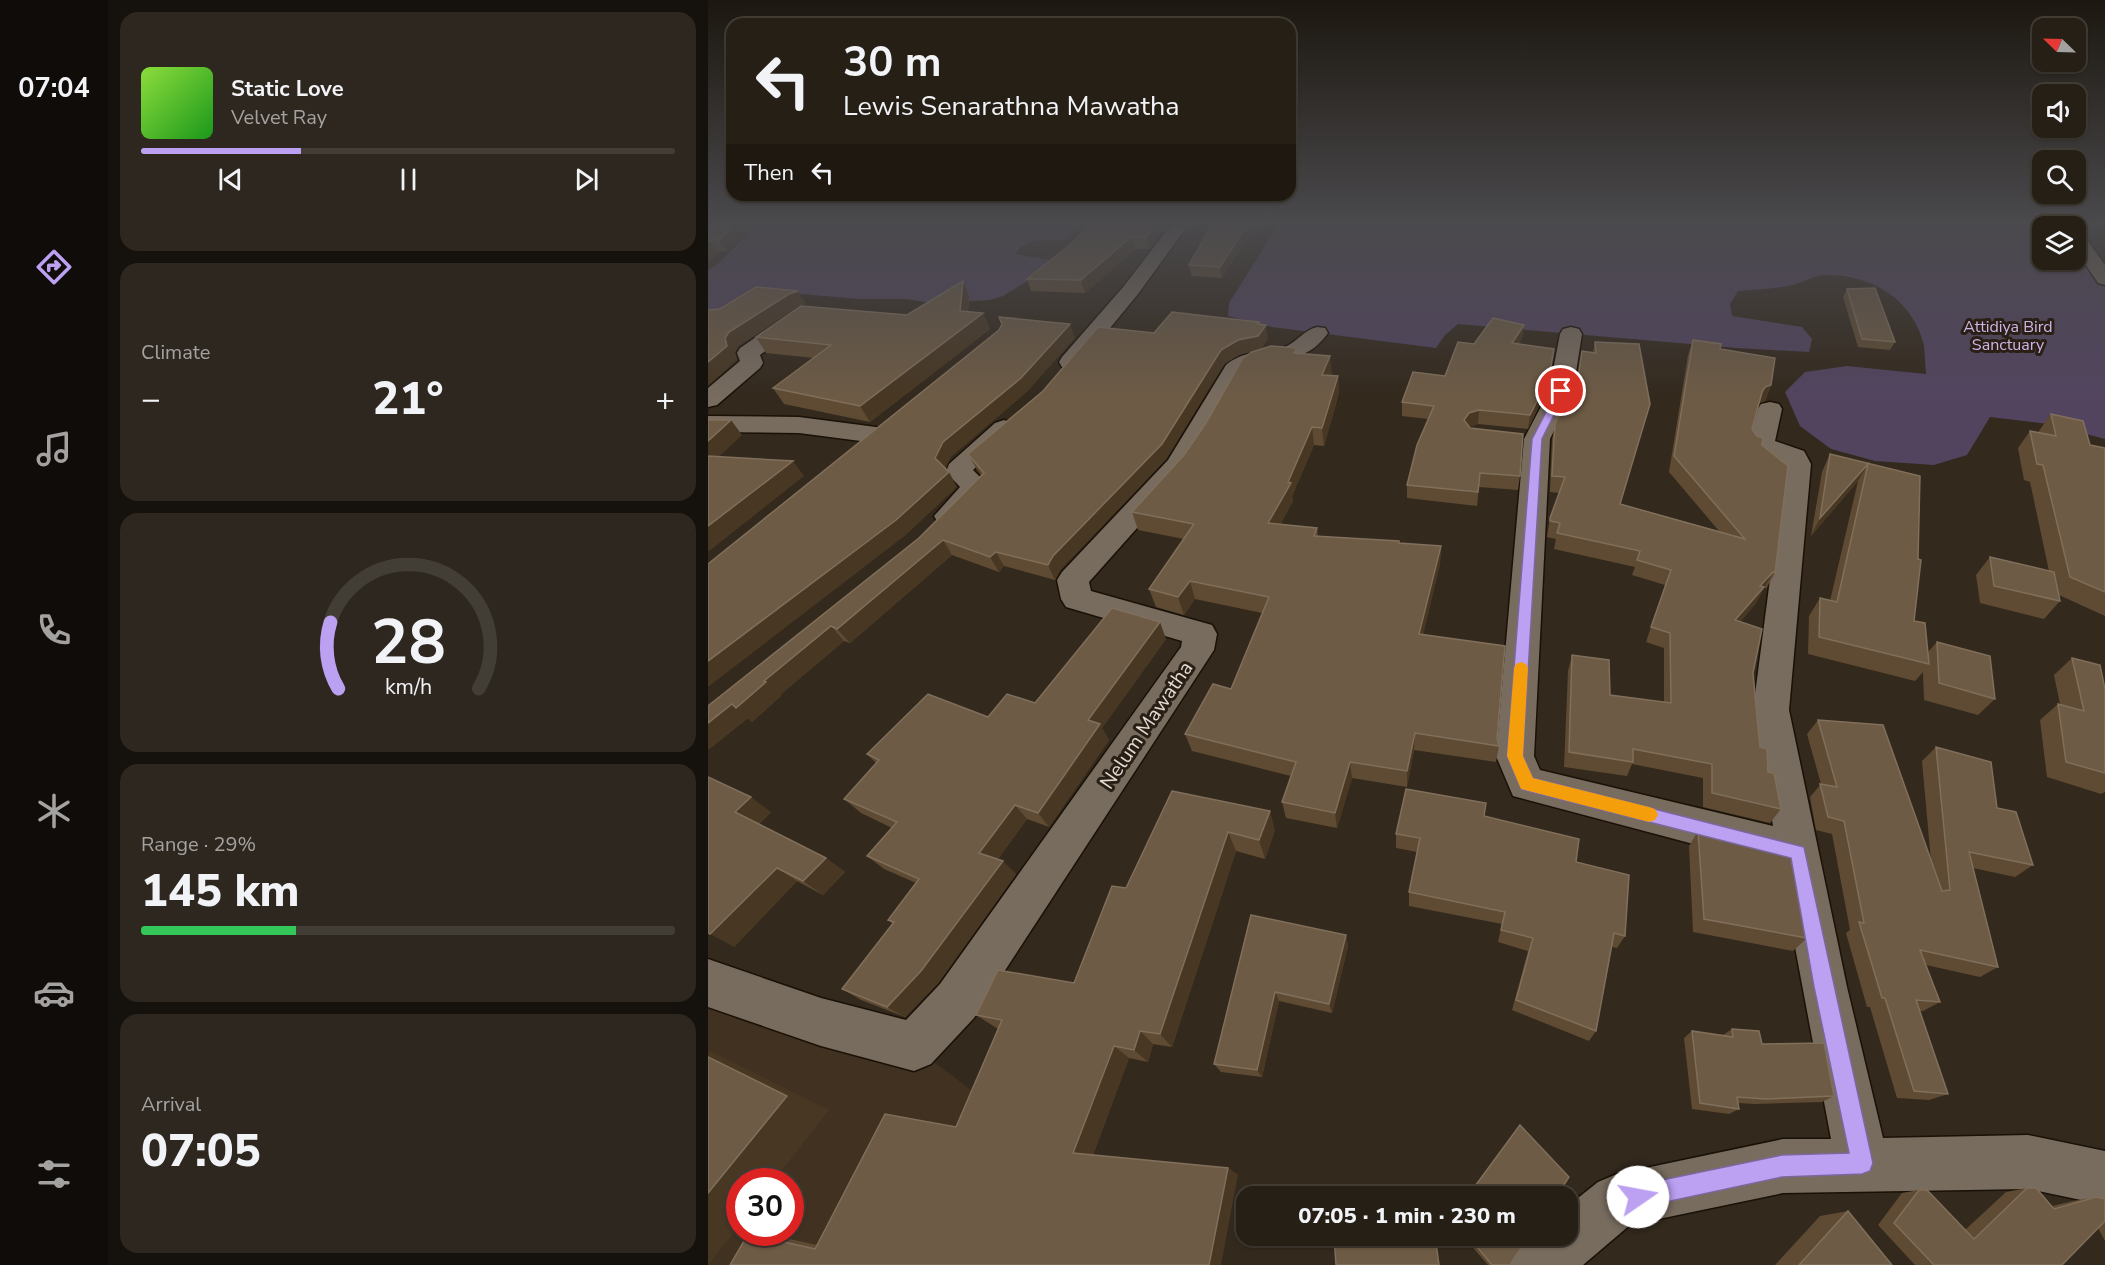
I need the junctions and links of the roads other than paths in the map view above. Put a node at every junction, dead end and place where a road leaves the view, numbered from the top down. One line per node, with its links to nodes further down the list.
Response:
1 (1139, 280): 5 (street)
2 (806, 313): 6 (street)
3 (1317, 333): 13 (street, Nelum Mawatha)
4 (1571, 334): 12 (street)
5 (1051, 384)
6 (708, 400)
7 (1770, 409): 12 (street)
8 (1021, 413): 11 (street)
9 (708, 424): 10 (street)
10 (849, 457)
11 (933, 530)
12 (1798, 852): 14 (street)
13 (708, 982)
14 (1862, 1163): 15 (street); 16 (street)
15 (2105, 1178)
16 (1539, 1265)

